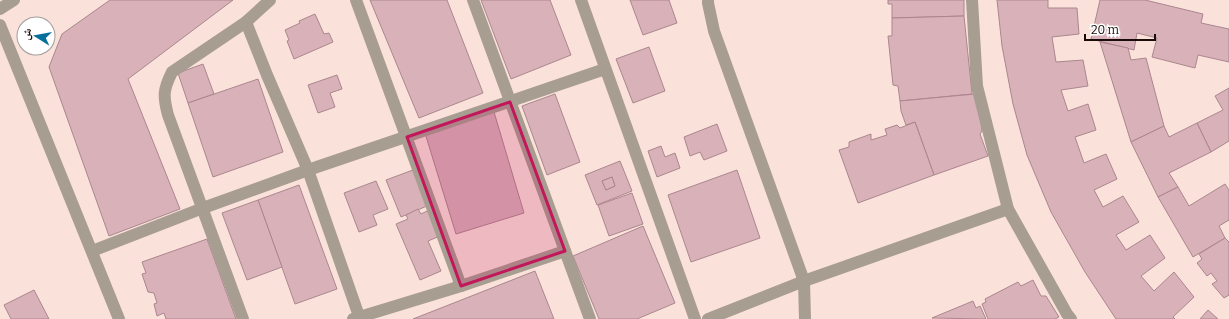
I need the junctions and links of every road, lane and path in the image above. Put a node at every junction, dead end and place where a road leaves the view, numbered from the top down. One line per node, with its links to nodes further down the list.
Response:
1 (14, 0): 8 (street)
2 (270, 0): 9 (street)
3 (356, 0): 13 (street)
4 (472, 0): 12 (street)
5 (581, 0): 11 (street)
6 (708, 0): 19 (street)
7 (972, 0): 16 (street)
8 (0, 9)
9 (246, 22): 14 (street); 15 (street)
10 (0, 25): 17 (street)
11 (605, 69): 12 (street); 25 (street)
12 (510, 102): 13 (street); 18 (street)
13 (407, 137): 14 (street); 20 (street)
14 (308, 170): 15 (street); 21 (street)
15 (202, 208): 17 (street); 23 (street)
16 (1008, 209): 19 (street); 28 (street)
17 (92, 251): 22 (street)
18 (565, 251): 20 (street); 24 (street)
19 (804, 280): 26 (street); 27 (street)
20 (461, 286): 21 (street)
21 (357, 318)
22 (119, 319)
23 (243, 319)
24 (590, 319)
25 (695, 319)
26 (708, 319)
27 (805, 319)
28 (1071, 319)

